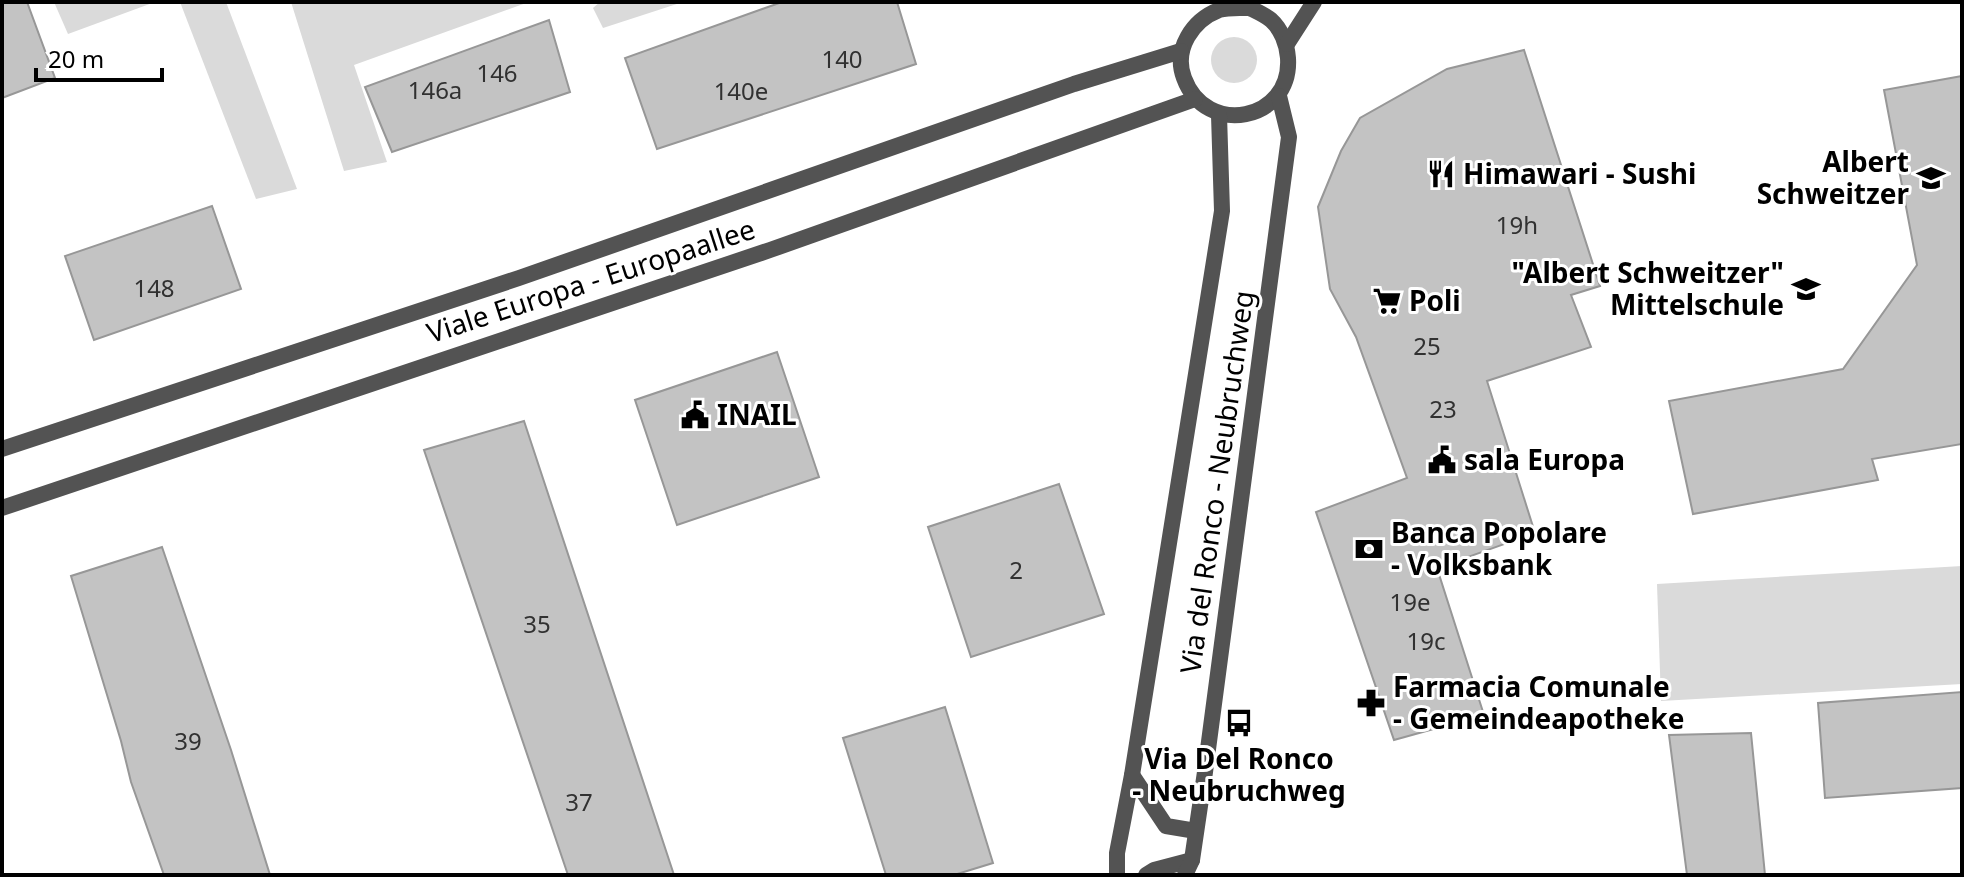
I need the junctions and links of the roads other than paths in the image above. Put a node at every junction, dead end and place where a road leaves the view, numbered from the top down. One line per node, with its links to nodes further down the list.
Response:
1 (1314, 2): 3 (street)
2 (1252, 5): 3 (street); 4 (street)
3 (1287, 44): 5 (street)
4 (1181, 51): 6 (street); 8 (street, Viale Europa - Europaallee)
5 (1279, 96): 7 (street); 11 (street, Via del Ronco - Neubruchweg)
6 (1195, 99): 7 (street); 9 (street, Viale Europa - Europaallee)
7 (1219, 115): 10 (street, Via del Ronco - Neubruchweg)
8 (2, 449)
9 (2, 508)
10 (1132, 775): 11 (street); 13 (street, Via del Ronco - Neubruchweg)
11 (1196, 831): 12 (street, Via del Ronco - Neubruchweg)
12 (1189, 867): 14 (street)
13 (1117, 875)
14 (1146, 875)

